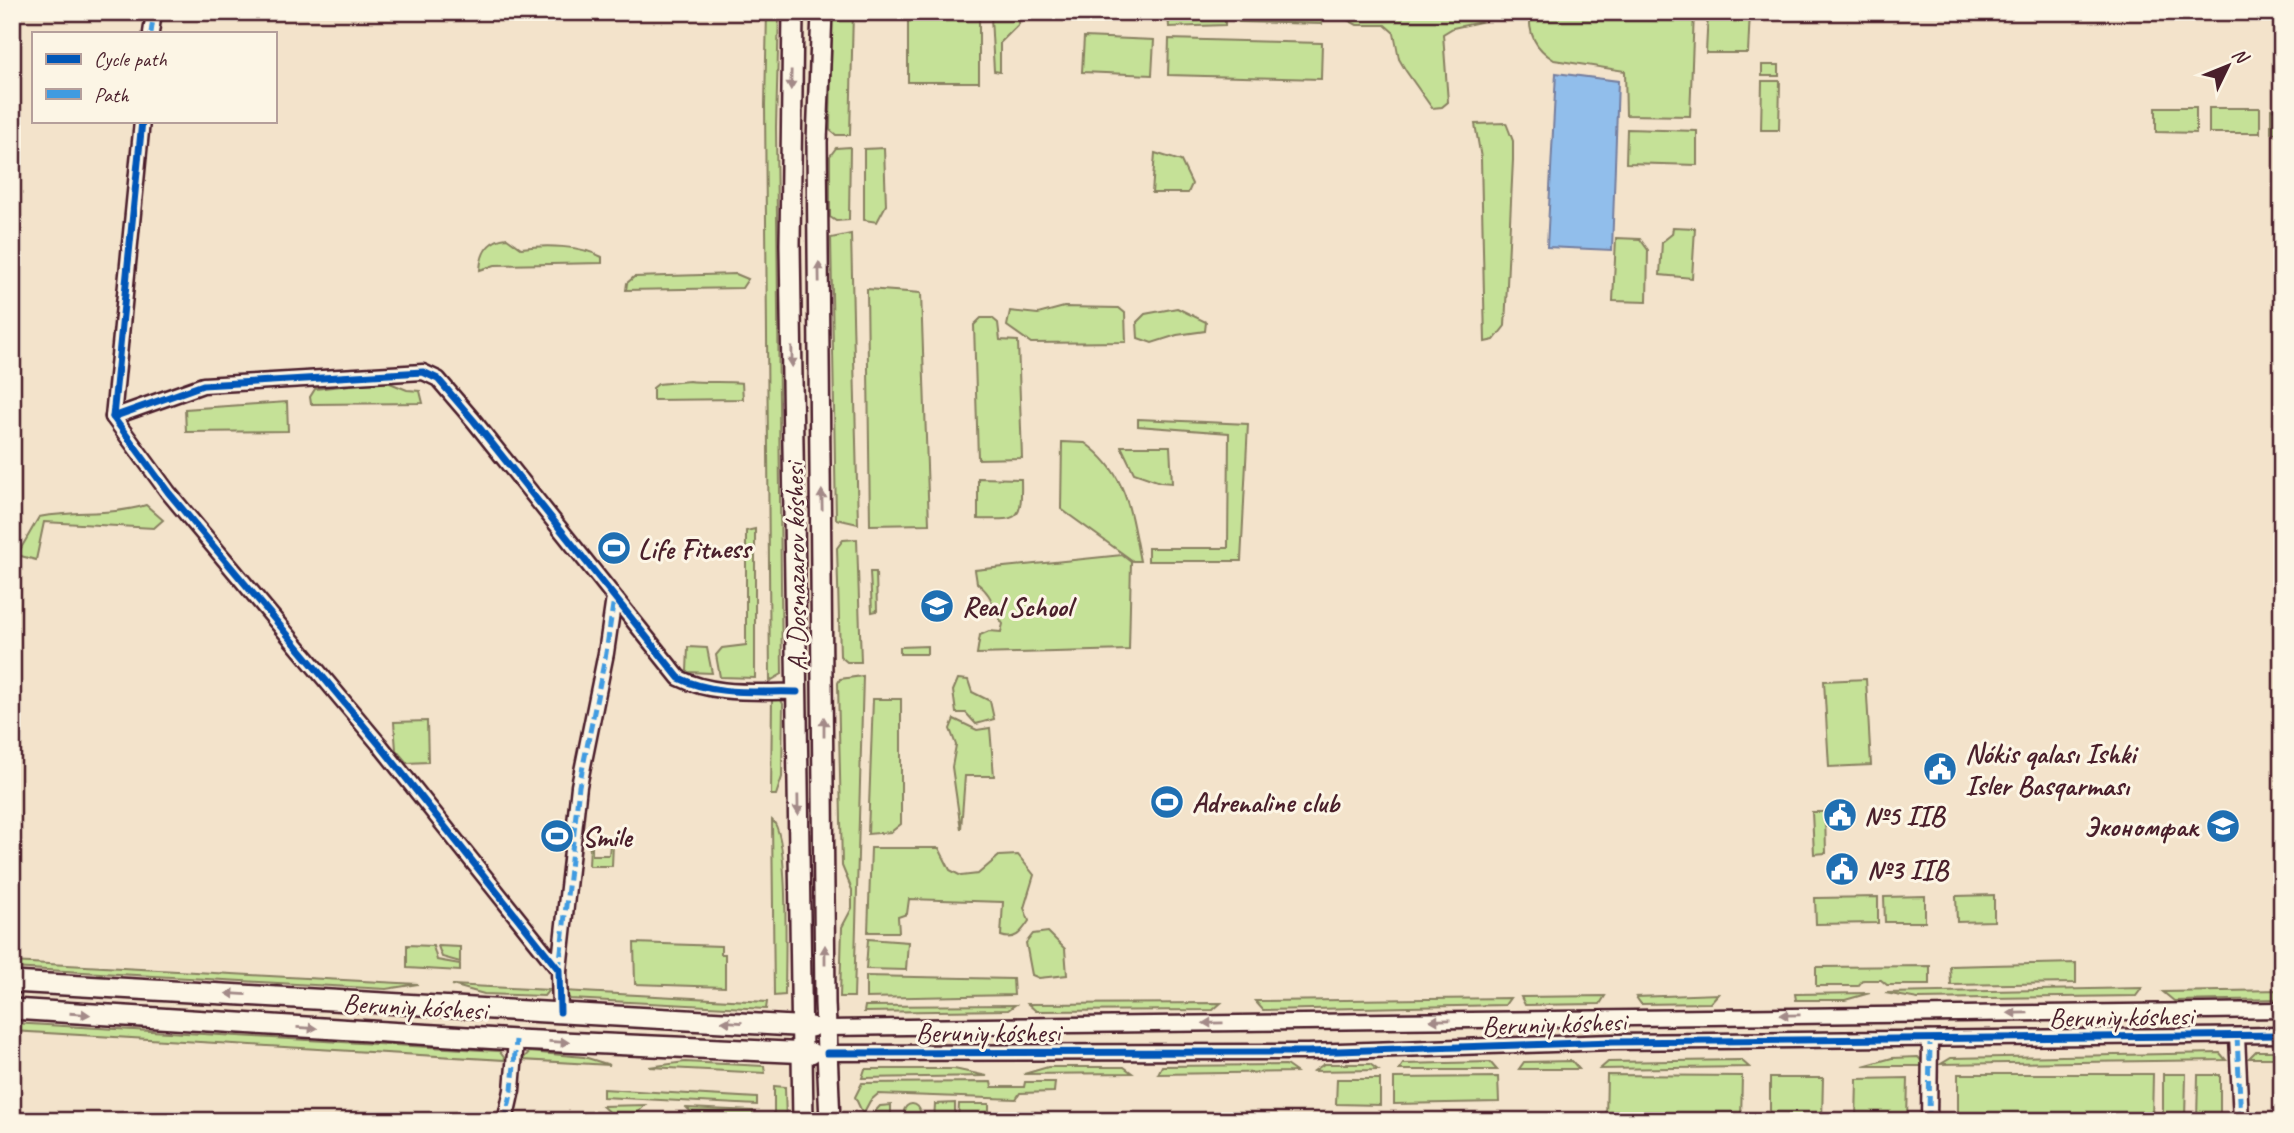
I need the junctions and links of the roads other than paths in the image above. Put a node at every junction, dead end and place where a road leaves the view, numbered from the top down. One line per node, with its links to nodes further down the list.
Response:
1 (154, 12): 4 (street)
2 (793, 12): 8 (main road, A. Dosnazarov kóshesi, one-way to 8)
3 (822, 12): 12 (main road, A. Dosnazarov kóshesi, one-way to 3)
4 (151, 32)
5 (142, 122): 6 (street)
6 (113, 417): 7 (street); 9 (street)
7 (614, 598): 8 (street); 9 (street)
8 (797, 692): 11 (main road, A. Dosnazarov kóshesi, one-way to 11)
9 (559, 970): 15 (street)
10 (21, 982): 13 (main road); 15 (main road, Beruniy kóshesi, one-way to 10)
11 (799, 991): 12 (main road); 18 (main road, A. Dosnazarov kóshesi)
12 (825, 991): 20 (main road, A. Dosnazarov kóshesi)
13 (20, 1010): 24 (main road, Beruniy kóshesi, one-way to 24)
14 (2282, 1010): 16 (street, Beruniy kóshesi, one-way to 16)
15 (560, 1012): 17 (main road, Beruniy kóshesi, one-way to 15)
16 (1611, 1019): 19 (street, Beruniy kóshesi, one-way to 19); 25 (street, Beruniy kóshesi)
17 (764, 1024): 18 (main road, Beruniy kóshesi); 26 (main road)
18 (800, 1026): 20 (main road, Beruniy kóshesi); 27 (main road, A. Dosnazarov kóshesi)
19 (876, 1026): 20 (street, Beruniy kóshesi); 29 (street)
20 (827, 1028): 28 (main road, A. Dosnazarov kóshesi)
21 (2282, 1035): 22 (street, Beruniy kóshesi)
22 (2236, 1036): 23 (street, Beruniy kóshesi); 36 (street)
23 (1930, 1039): 25 (street, Beruniy kóshesi); 35 (street)
24 (516, 1040): 26 (main road, Beruniy kóshesi, one-way to 26); 32 (street)
25 (1613, 1042): 29 (street, Beruniy kóshesi)
26 (764, 1052): 27 (main road, Beruniy kóshesi)
27 (802, 1053): 28 (main road, Beruniy kóshesi); 31 (main road, A. Dosnazarov kóshesi)
28 (827, 1053): 29 (street, Beruniy kóshesi); 30 (main road, A. Dosnazarov kóshesi)
29 (876, 1054)
30 (829, 1098): 31 (main road); 34 (main road, A. Dosnazarov kóshesi)
31 (803, 1100): 33 (main road, A. Dosnazarov kóshesi)
32 (505, 1121)
33 (803, 1121)
34 (830, 1121)
35 (1929, 1121)
36 (2241, 1121)

